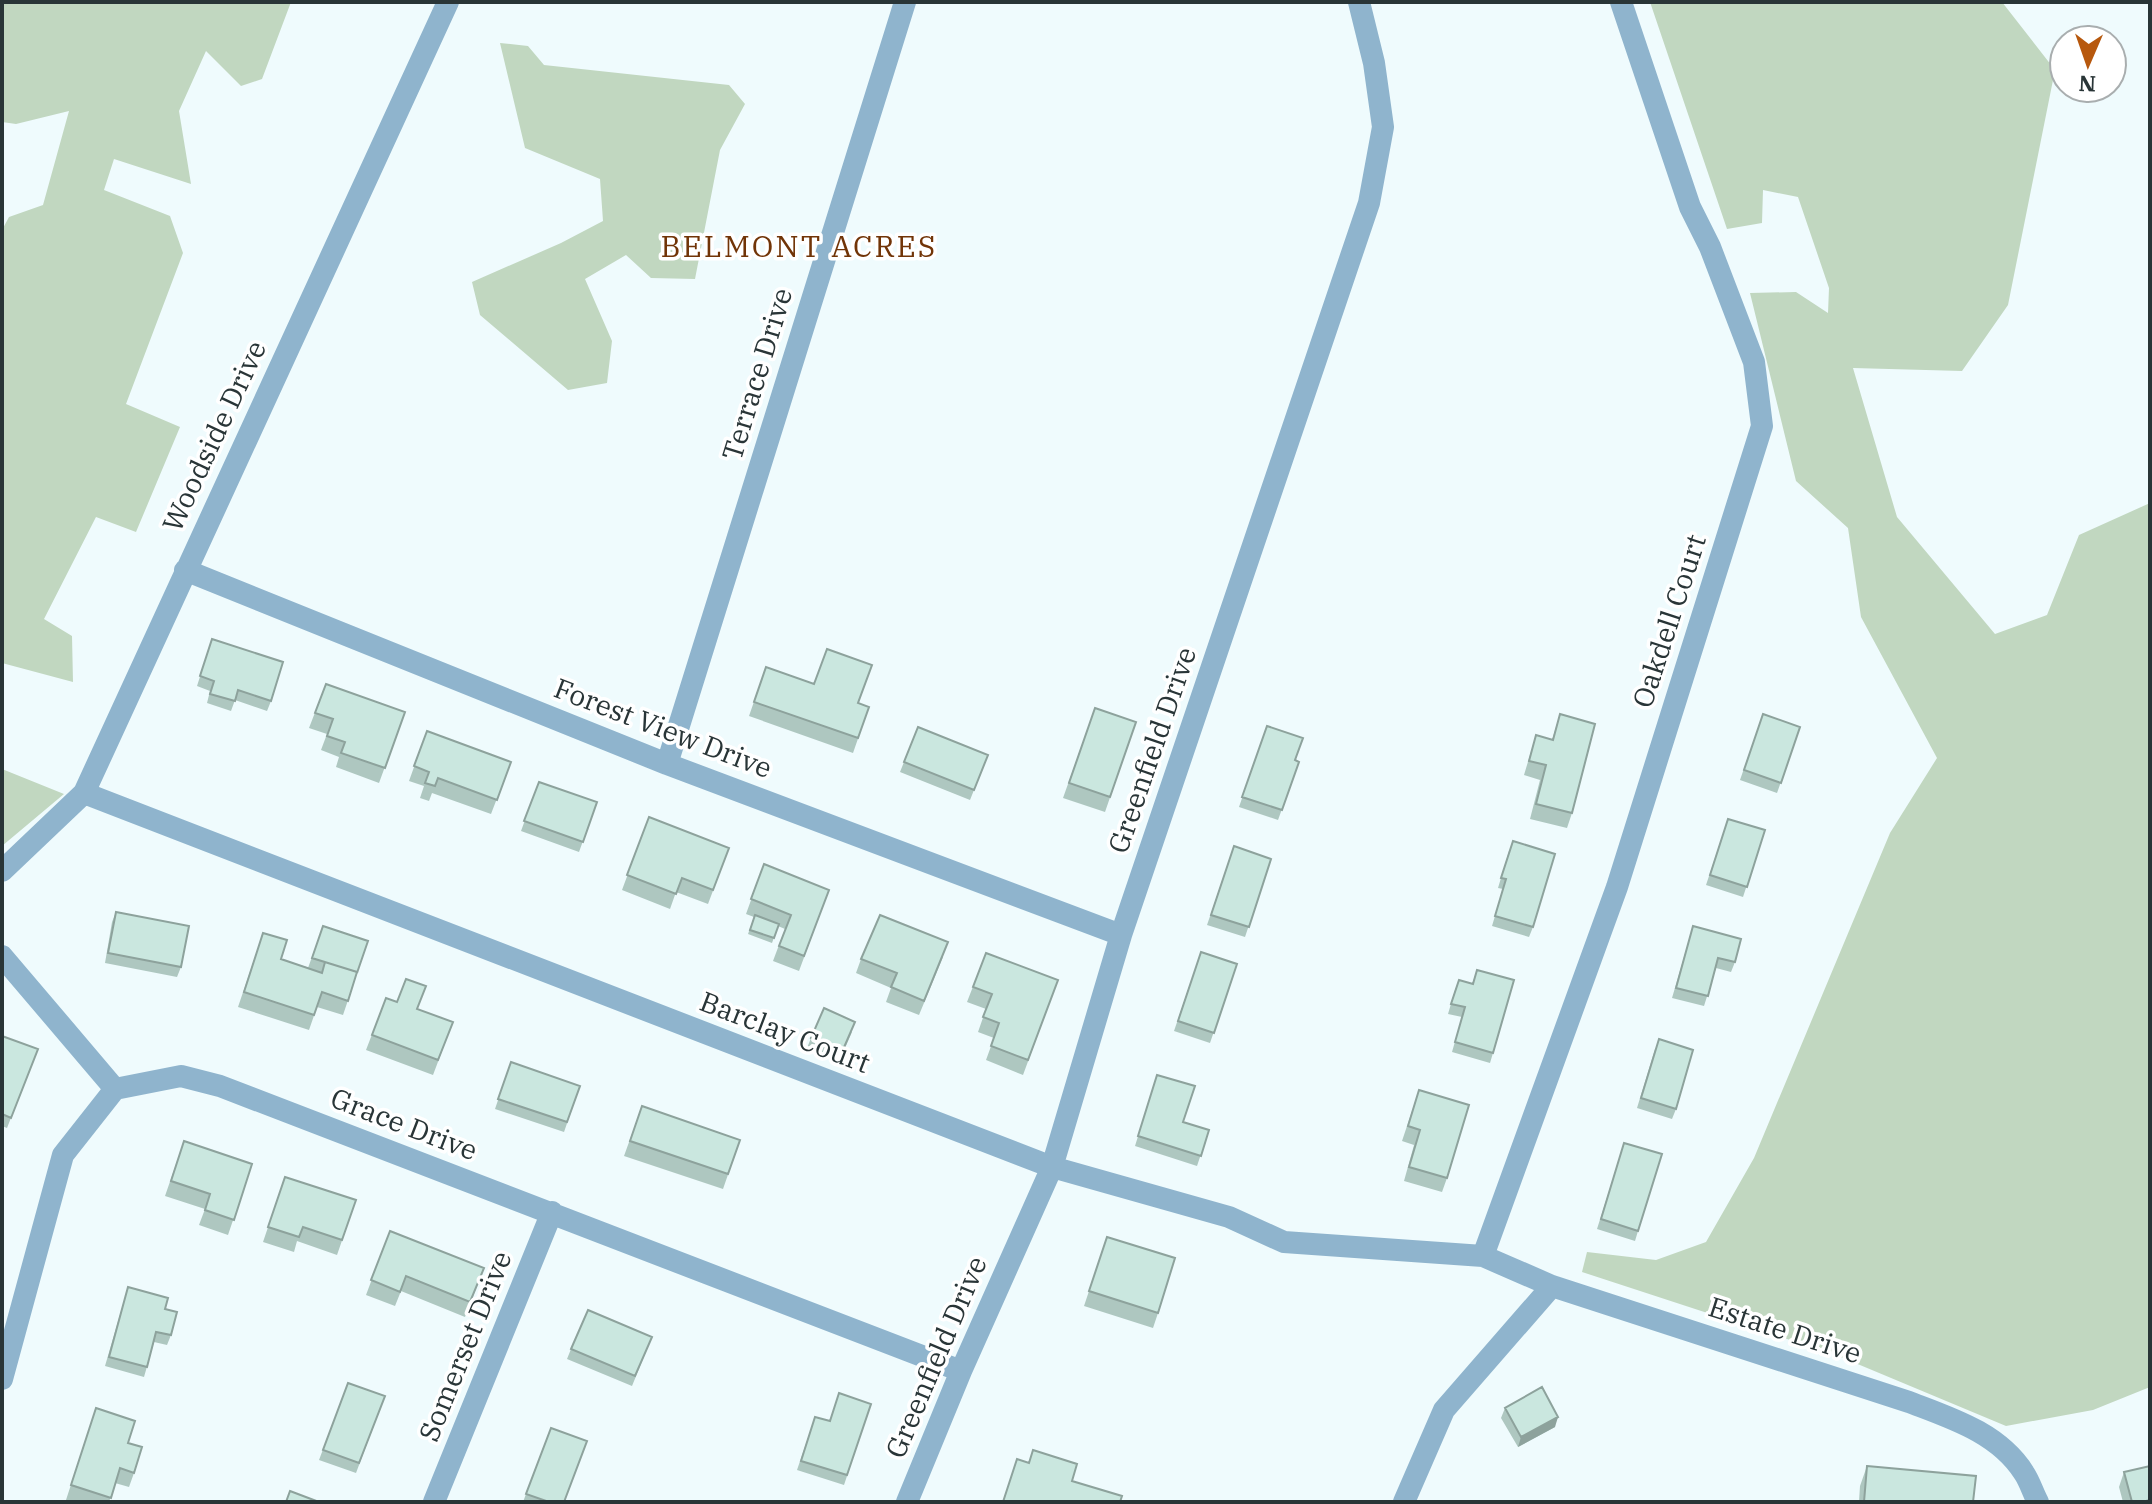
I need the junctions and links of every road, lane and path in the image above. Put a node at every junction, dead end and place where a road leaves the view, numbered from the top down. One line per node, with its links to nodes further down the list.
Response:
1 (448, 2): 5 (street, Woodside Drive)
2 (905, 2): 6 (street, Terrace Drive)
3 (1359, 2): 9 (street, Greenfield Drive)
4 (1621, 2): 14 (street, Oakdell Court)
5 (185, 570): 6 (street, Forest View Drive); 7 (street, Woodside Drive)
6 (667, 764): 9 (street, Forest View Drive)
7 (84, 793): 8 (street, Woodside Drive); 12 (street, Barclay Court)
8 (2, 871)
9 (1121, 935): 12 (street, Greenfield Drive)
10 (2, 956): 11 (street)
11 (115, 1089): 13 (street, Grace Drive); 17 (street)
12 (1052, 1167): 14 (street, Barclay Court); 16 (street, Greenfield Drive)
13 (552, 1212): 16 (street, Grace Drive); 18 (street, Somerset Drive)
14 (1483, 1256): 15 (street, Estate Drive)
15 (1552, 1286): 20 (street); 21 (street, Estate Drive)
16 (961, 1371): 19 (street, Greenfield Drive)
17 (2, 1379)
18 (434, 1502)
19 (907, 1502)
20 (1404, 1502)
21 (2038, 1502)

